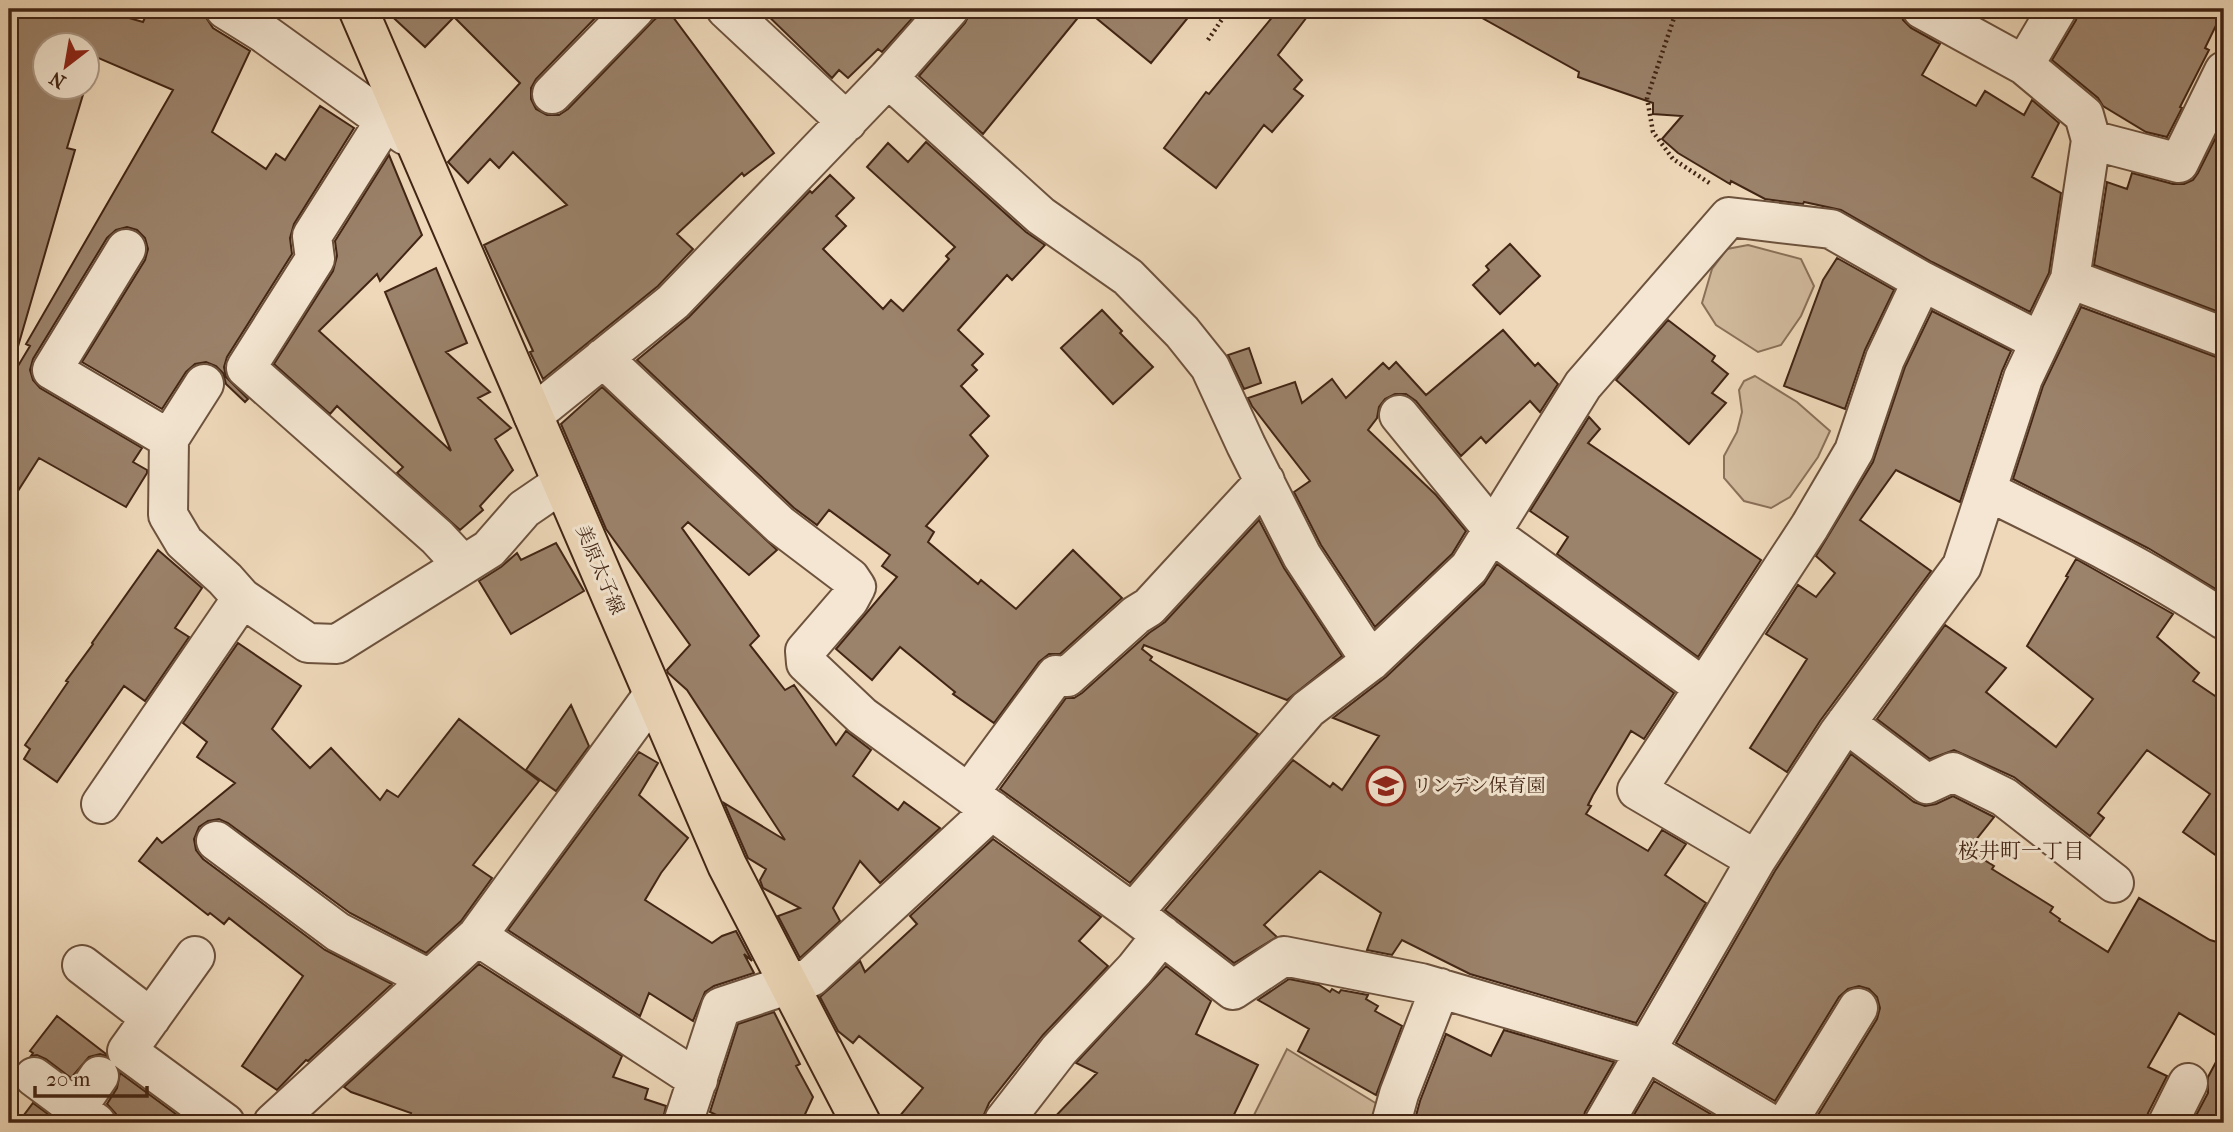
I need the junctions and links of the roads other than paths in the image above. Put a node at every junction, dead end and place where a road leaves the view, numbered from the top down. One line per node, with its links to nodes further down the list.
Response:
1 (225, 9): 13 (street)
2 (358, 9): 13 (main road, 美原太子線)
3 (635, 9): 11 (street)
4 (726, 9): 12 (street)
5 (1922, 9): 8 (street)
6 (2057, 9): 8 (street)
7 (944, 10): 9 (street)
8 (2024, 65): 14 (street)
9 (888, 78): 12 (street); 25 (street)
10 (2219, 92): 14 (street)
11 (552, 94)
12 (847, 122): 20 (street)
13 (400, 132): 22 (main road, 美原太子線); 29 (street)
14 (2091, 140): 16 (street)
15 (126, 249): 24 (street)
16 (2070, 279): 18 (street); 19 (street)
17 (1922, 281): 19 (street); 28 (street); 33 (street)
18 (2224, 337)
19 (2039, 341): 27 (street)
20 (603, 358): 22 (street); 36 (street)
21 (204, 384): 24 (street)
22 (533, 415): 26 (main road, 美原太子線)
23 (1399, 415): 28 (street)
24 (169, 439): 30 (street)
25 (1265, 481): 32 (street); 36 (street)
26 (562, 483): 29 (street); 34 (main road, 美原太子線)
27 (1987, 491): 31 (street); 35 (street)
28 (1494, 531): 32 (street); 33 (street)
29 (463, 565): 30 (street)
30 (242, 598): 37 (street)
31 (2224, 620)
32 (1371, 661): 41 (street)
33 (1703, 687): 39 (street)
34 (653, 695): 42 (street); 46 (main road, 美原太子線)
35 (1846, 723): 39 (street); 40 (street)
36 (980, 801): 41 (street); 46 (street)
37 (101, 804)
38 (216, 841): 45 (street)
39 (1756, 860): 50 (street)
40 (2114, 883)
41 (1147, 924): 47 (street); 56 (street)
42 (477, 936): 45 (street); 53 (street)
43 (195, 956): 49 (street)
44 (82, 965): 49 (street)
45 (429, 979): 58 (street)
46 (788, 985): 53 (street); 60 (main road, 美原太子線)
47 (1440, 988): 50 (street); 61 (street)
48 (1858, 1008): 64 (street)
49 (151, 1018): 57 (street)
50 (1645, 1050): 62 (street); 63 (street)
51 (99, 1076): 55 (street)
52 (34, 1077): 55 (street)
53 (698, 1080): 59 (street)
54 (2188, 1083): 65 (street)
55 (86, 1116)
56 (1004, 1121)
57 (225, 1123)
58 (273, 1123)
59 (683, 1123)
60 (861, 1123)
61 (1391, 1123)
62 (1604, 1123)
63 (1769, 1123)
64 (1787, 1123)
65 (2168, 1123)

